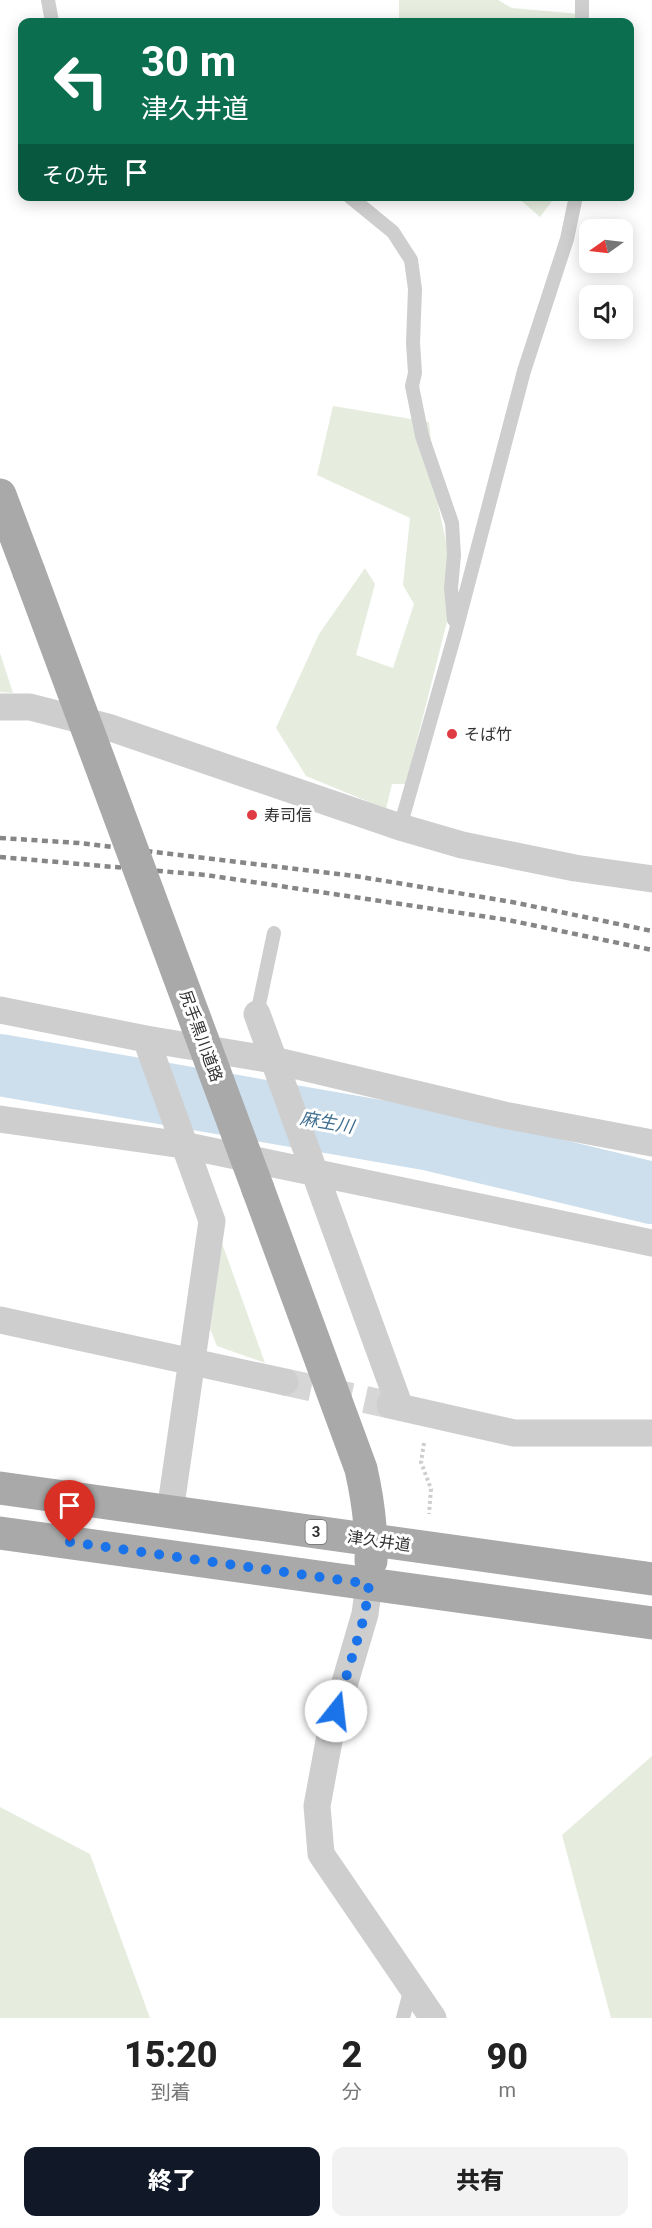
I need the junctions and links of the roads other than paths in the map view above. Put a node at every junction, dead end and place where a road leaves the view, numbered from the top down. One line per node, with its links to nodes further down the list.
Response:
1 (48, 0): 3 (lane)
2 (582, 0): 4 (lane)
3 (51, 18)
4 (582, 18)
5 (355, 201): 8 (lane)
6 (575, 201): 8 (lane)
7 (0, 495): 29 (main road, 尻手黒川道路, bridge)
8 (455, 634): 10 (lane)
9 (0, 707): 10 (street)
10 (400, 827): 11 (street)
11 (652, 879)
12 (274, 933): 14 (lane)
13 (0, 1010): 15 (street)
14 (256, 1014): 16 (street)
15 (146, 1039): 16 (street); 18 (street)
16 (273, 1060): 19 (street); 20 (street)
17 (0, 1119): 18 (street)
18 (181, 1137): 20 (street); 23 (street)
19 (652, 1143)
20 (312, 1168): 21 (street); 25 (street)
21 (652, 1243)
22 (0, 1320): 23 (street)
23 (190, 1362): 24 (street); 27 (street)
24 (285, 1382)
25 (652, 1433)
26 (0, 1488): 27 (main road, 津久井道 / 3)
27 (170, 1512): 29 (main road, 津久井道 / 3)
28 (0, 1533): 31 (main road)
29 (372, 1540): 30 (main road, 津久井道 / 3); 31 (main road, 尻手黒川道路)
30 (652, 1579)
31 (369, 1584): 32 (main road); 33 (street)
32 (652, 1623)
33 (412, 1986): 34 (lane); 35 (street)
34 (403, 2018)
35 (433, 2018)

